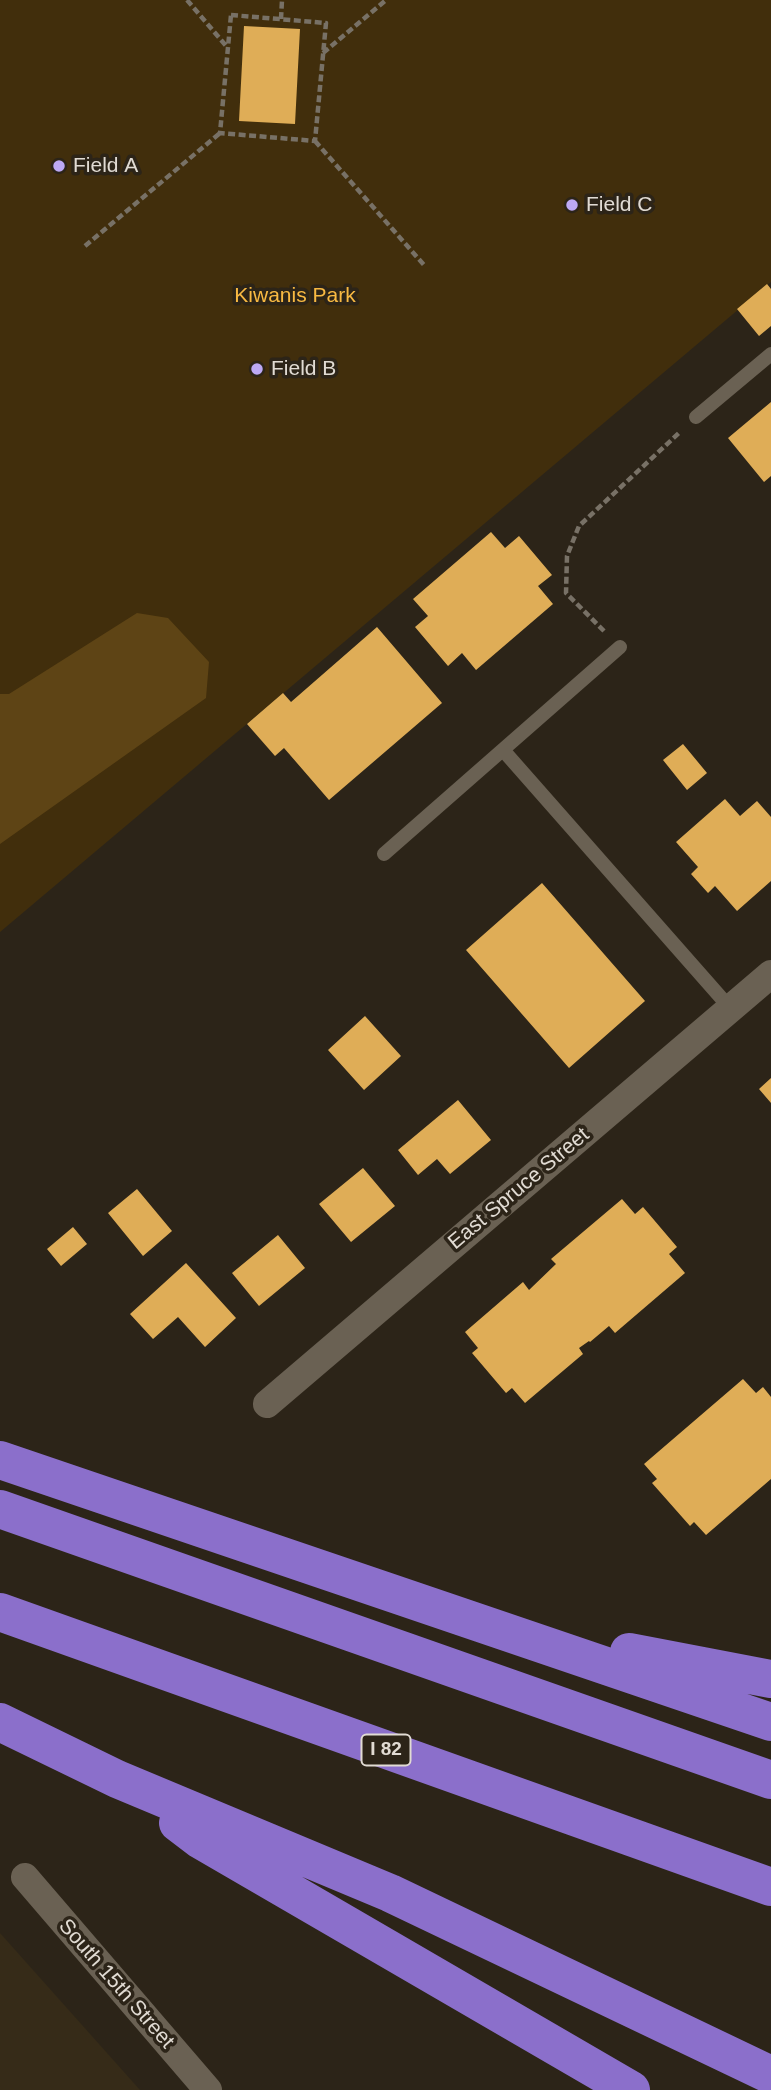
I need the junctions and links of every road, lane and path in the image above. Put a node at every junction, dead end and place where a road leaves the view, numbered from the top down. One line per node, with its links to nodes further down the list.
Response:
1 (187, 0): 5 (path)
2 (282, 0): 4 (path)
3 (386, 0): 6 (path)
4 (281, 19): 5 (path); 6 (path)
5 (228, 48): 7 (path)
6 (323, 53): 8 (path)
7 (220, 133): 8 (path); 9 (path)
8 (315, 141): 10 (path)
9 (85, 246)
10 (424, 265)
11 (771, 354): 12 (lane)
12 (696, 417): 13 (path)
13 (620, 647): 14 (lane)
14 (503, 750): 15 (lane); 17 (lane)
15 (384, 854)
16 (771, 974): 17 (street, East Spruce Street)
17 (731, 1009): 18 (street, East Spruce Street)
18 (267, 1404)
19 (0, 1460): 22 (highway)
20 (0, 1509): 27 (highway)
21 (0, 1612): 29 (highway, I 82)
22 (499, 1628): 23 (highway); 25 (highway)
23 (771, 1679)
24 (0, 1722): 26 (highway)
25 (771, 1722)
26 (117, 1779): 30 (highway); 32 (highway)
27 (771, 1780)
28 (25, 1877): 31 (street, South 15th Street)
29 (771, 1887)
30 (771, 2076)
31 (202, 2088)
32 (631, 2090)

